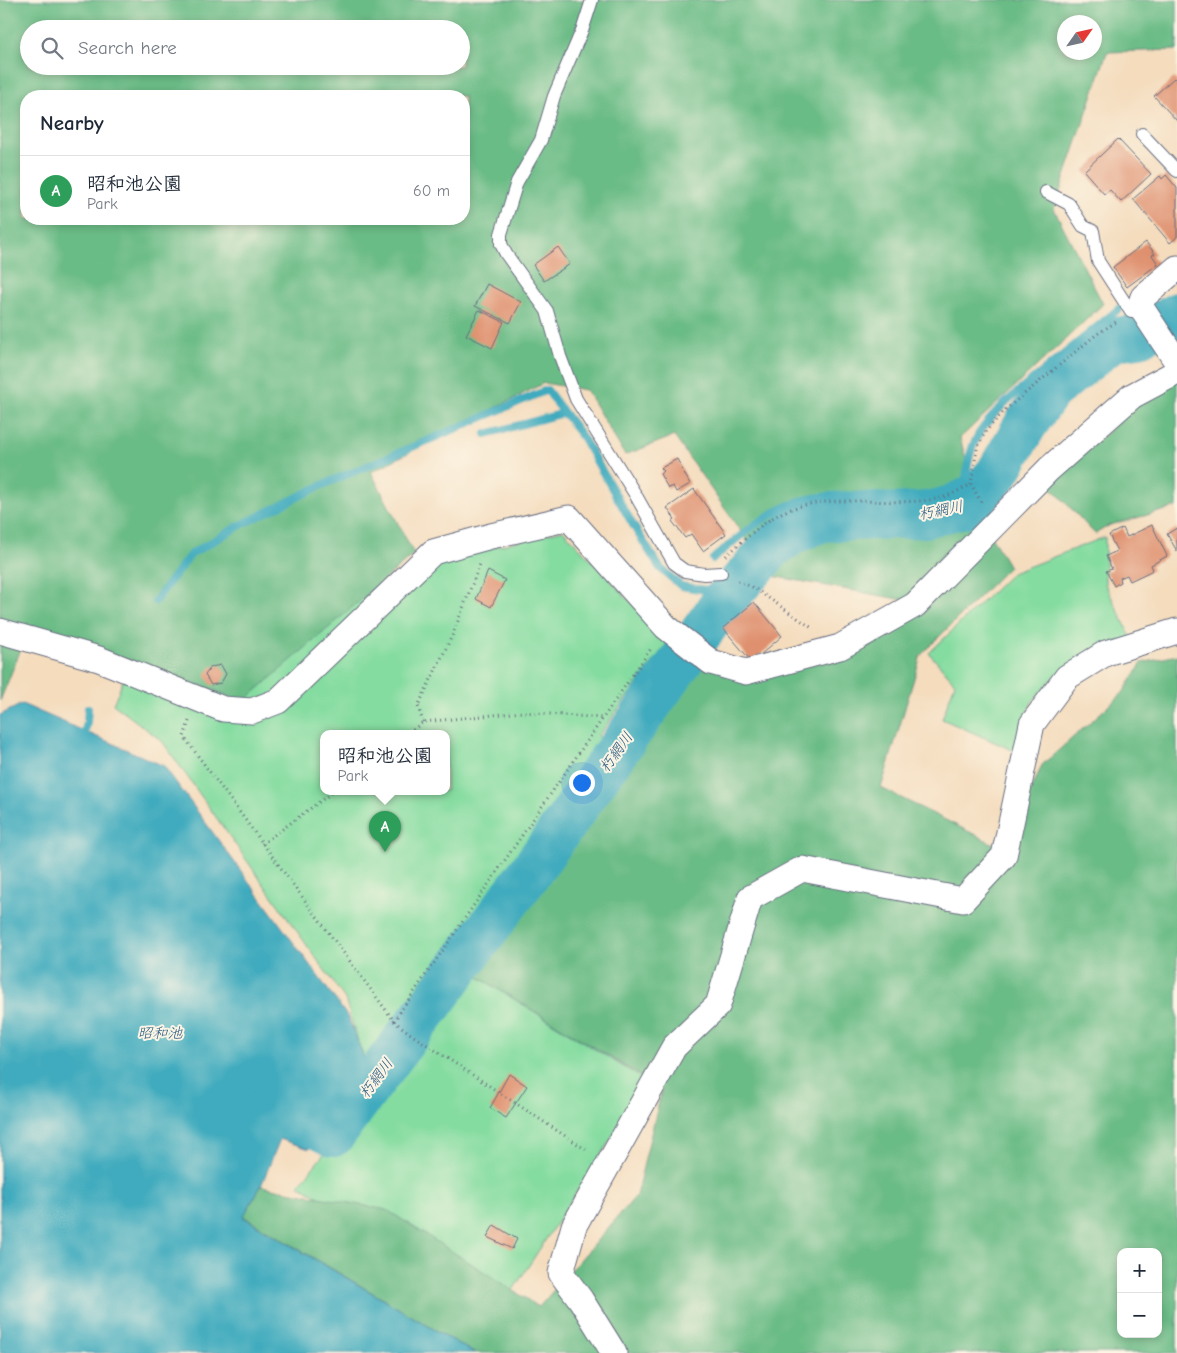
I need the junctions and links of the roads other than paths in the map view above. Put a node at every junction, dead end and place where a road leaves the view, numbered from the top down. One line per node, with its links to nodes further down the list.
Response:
1 (592, 0): 9 (lane)
2 (1142, 134): 3 (lane)
3 (1177, 170)
4 (1046, 192): 6 (lane)
5 (1177, 268): 6 (street)
6 (1138, 315): 7 (street)
7 (1177, 362)
8 (1177, 372): 11 (street)
9 (717, 574)
10 (1177, 630): 12 (street)
11 (0, 632)
12 (614, 1353)

